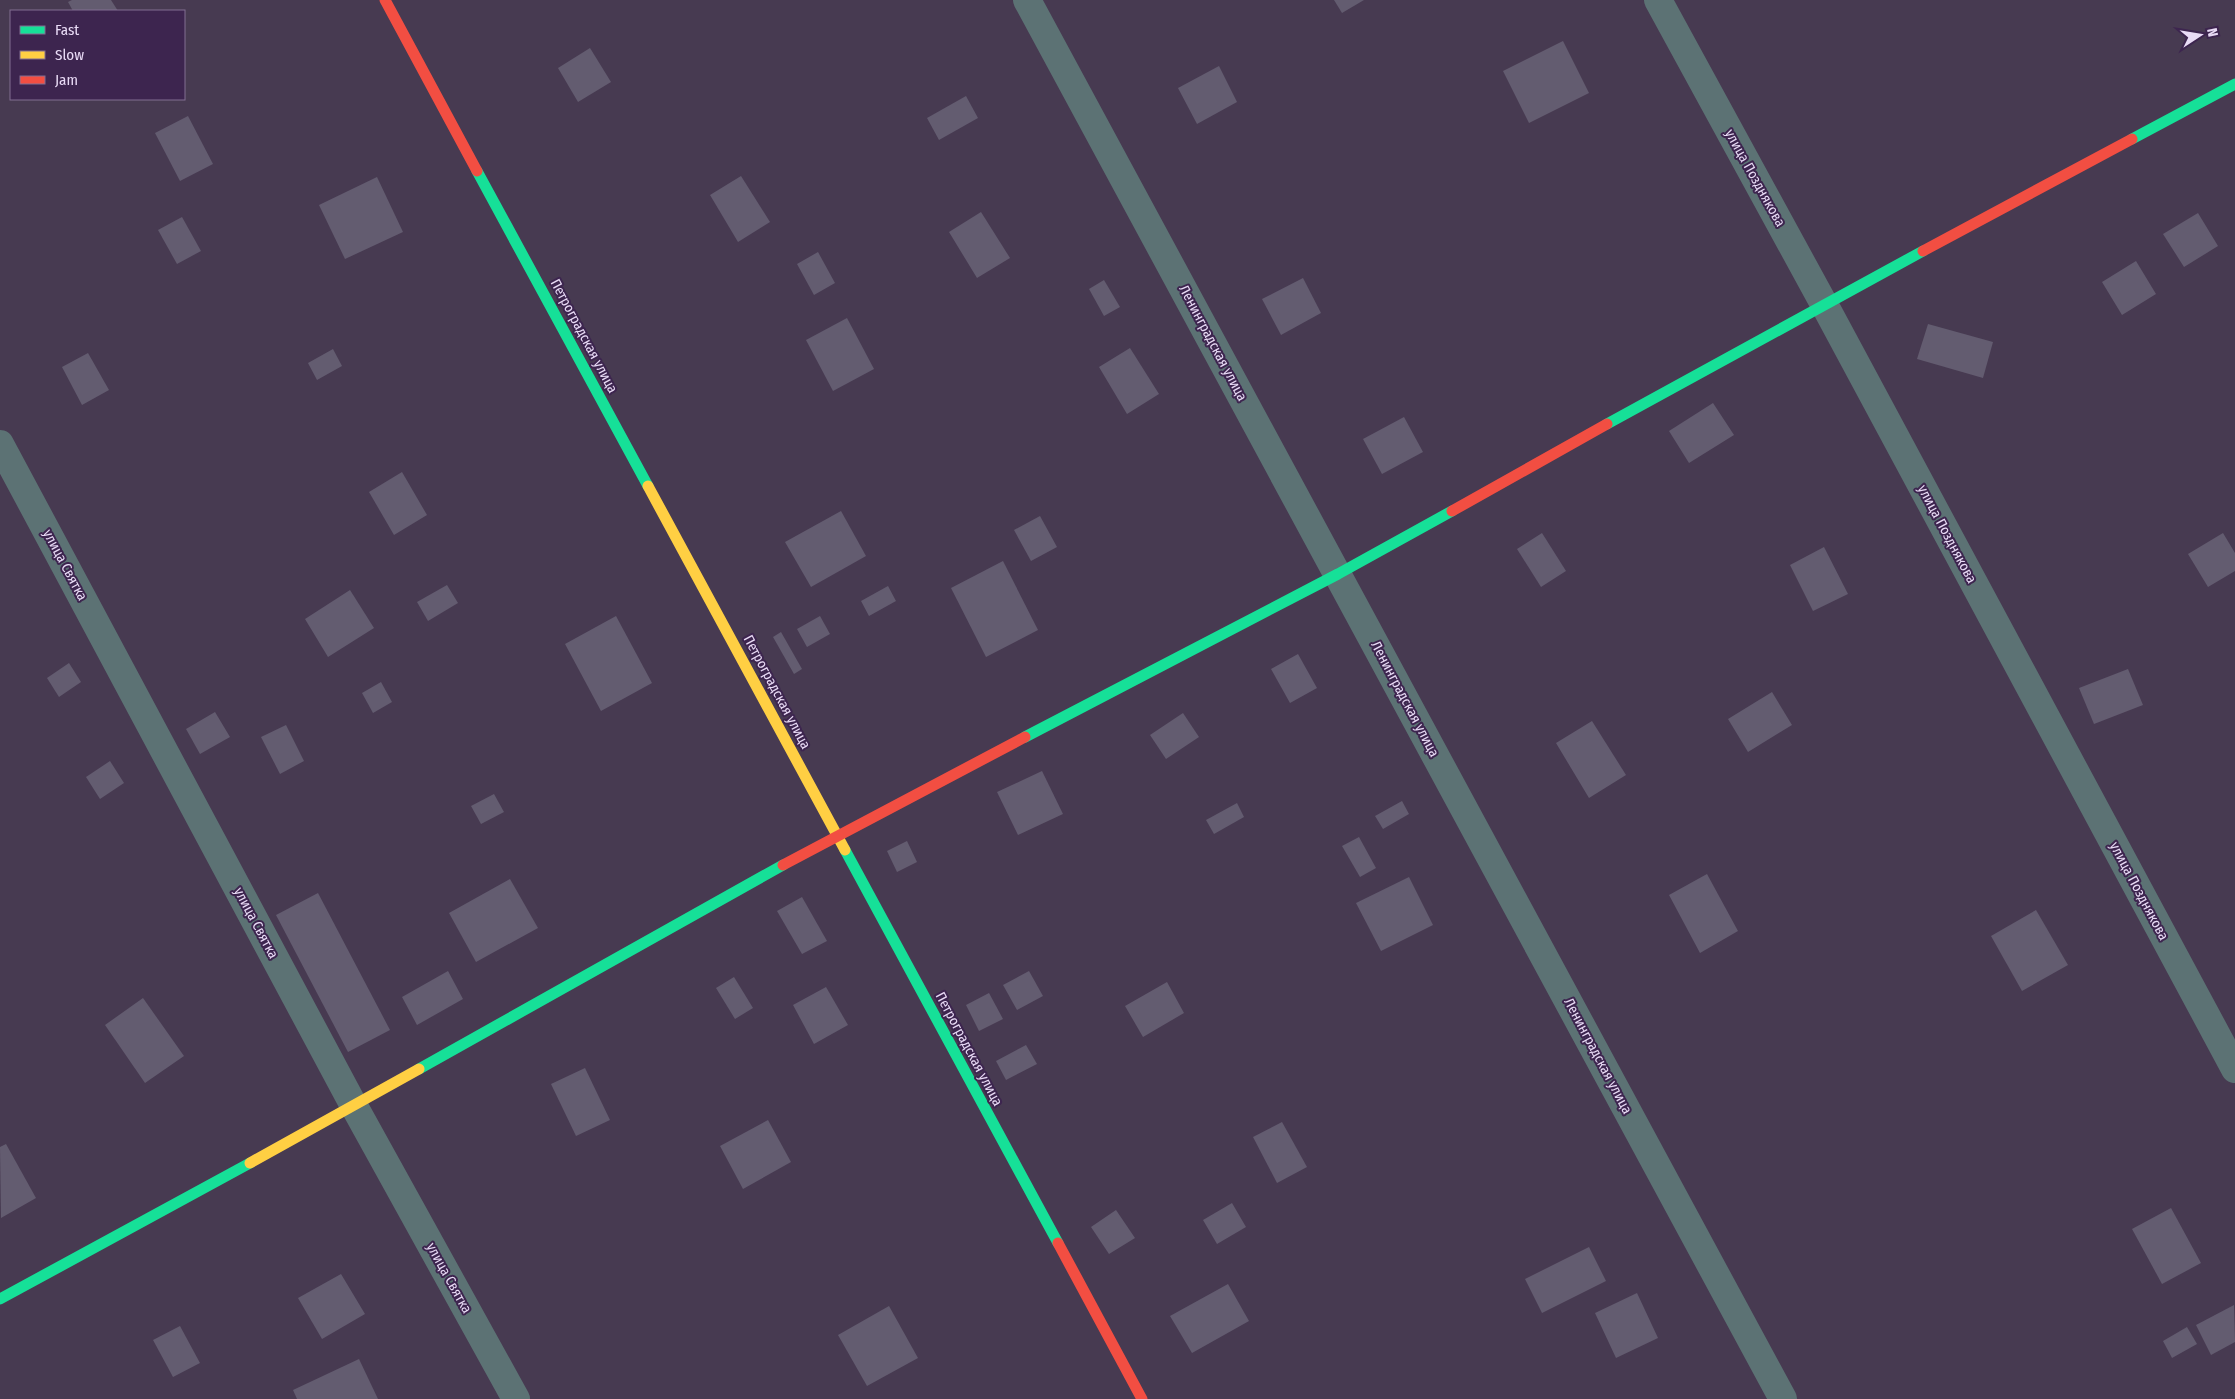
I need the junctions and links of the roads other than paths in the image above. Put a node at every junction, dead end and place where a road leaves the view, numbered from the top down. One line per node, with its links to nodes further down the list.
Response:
1 (385, 0): 8 (street, Петроградская улица)
2 (1027, 0): 7 (street, Ленинградская улица)
3 (1658, 0): 5 (street, улица Позднякова)
4 (2235, 84): 5 (street)
5 (1824, 304): 7 (street); 9 (street, улица Позднякова)
6 (0, 444): 10 (street, улица Святка)
7 (1338, 574): 8 (street); 14 (street, Ленинградская улица)
8 (837, 835): 10 (street); 13 (street, Петроградская улица)
9 (2235, 1069)
10 (354, 1106): 11 (street); 12 (street, улица Святка)
11 (0, 1299)
12 (516, 1399)
13 (1142, 1399)
14 (1783, 1399)

